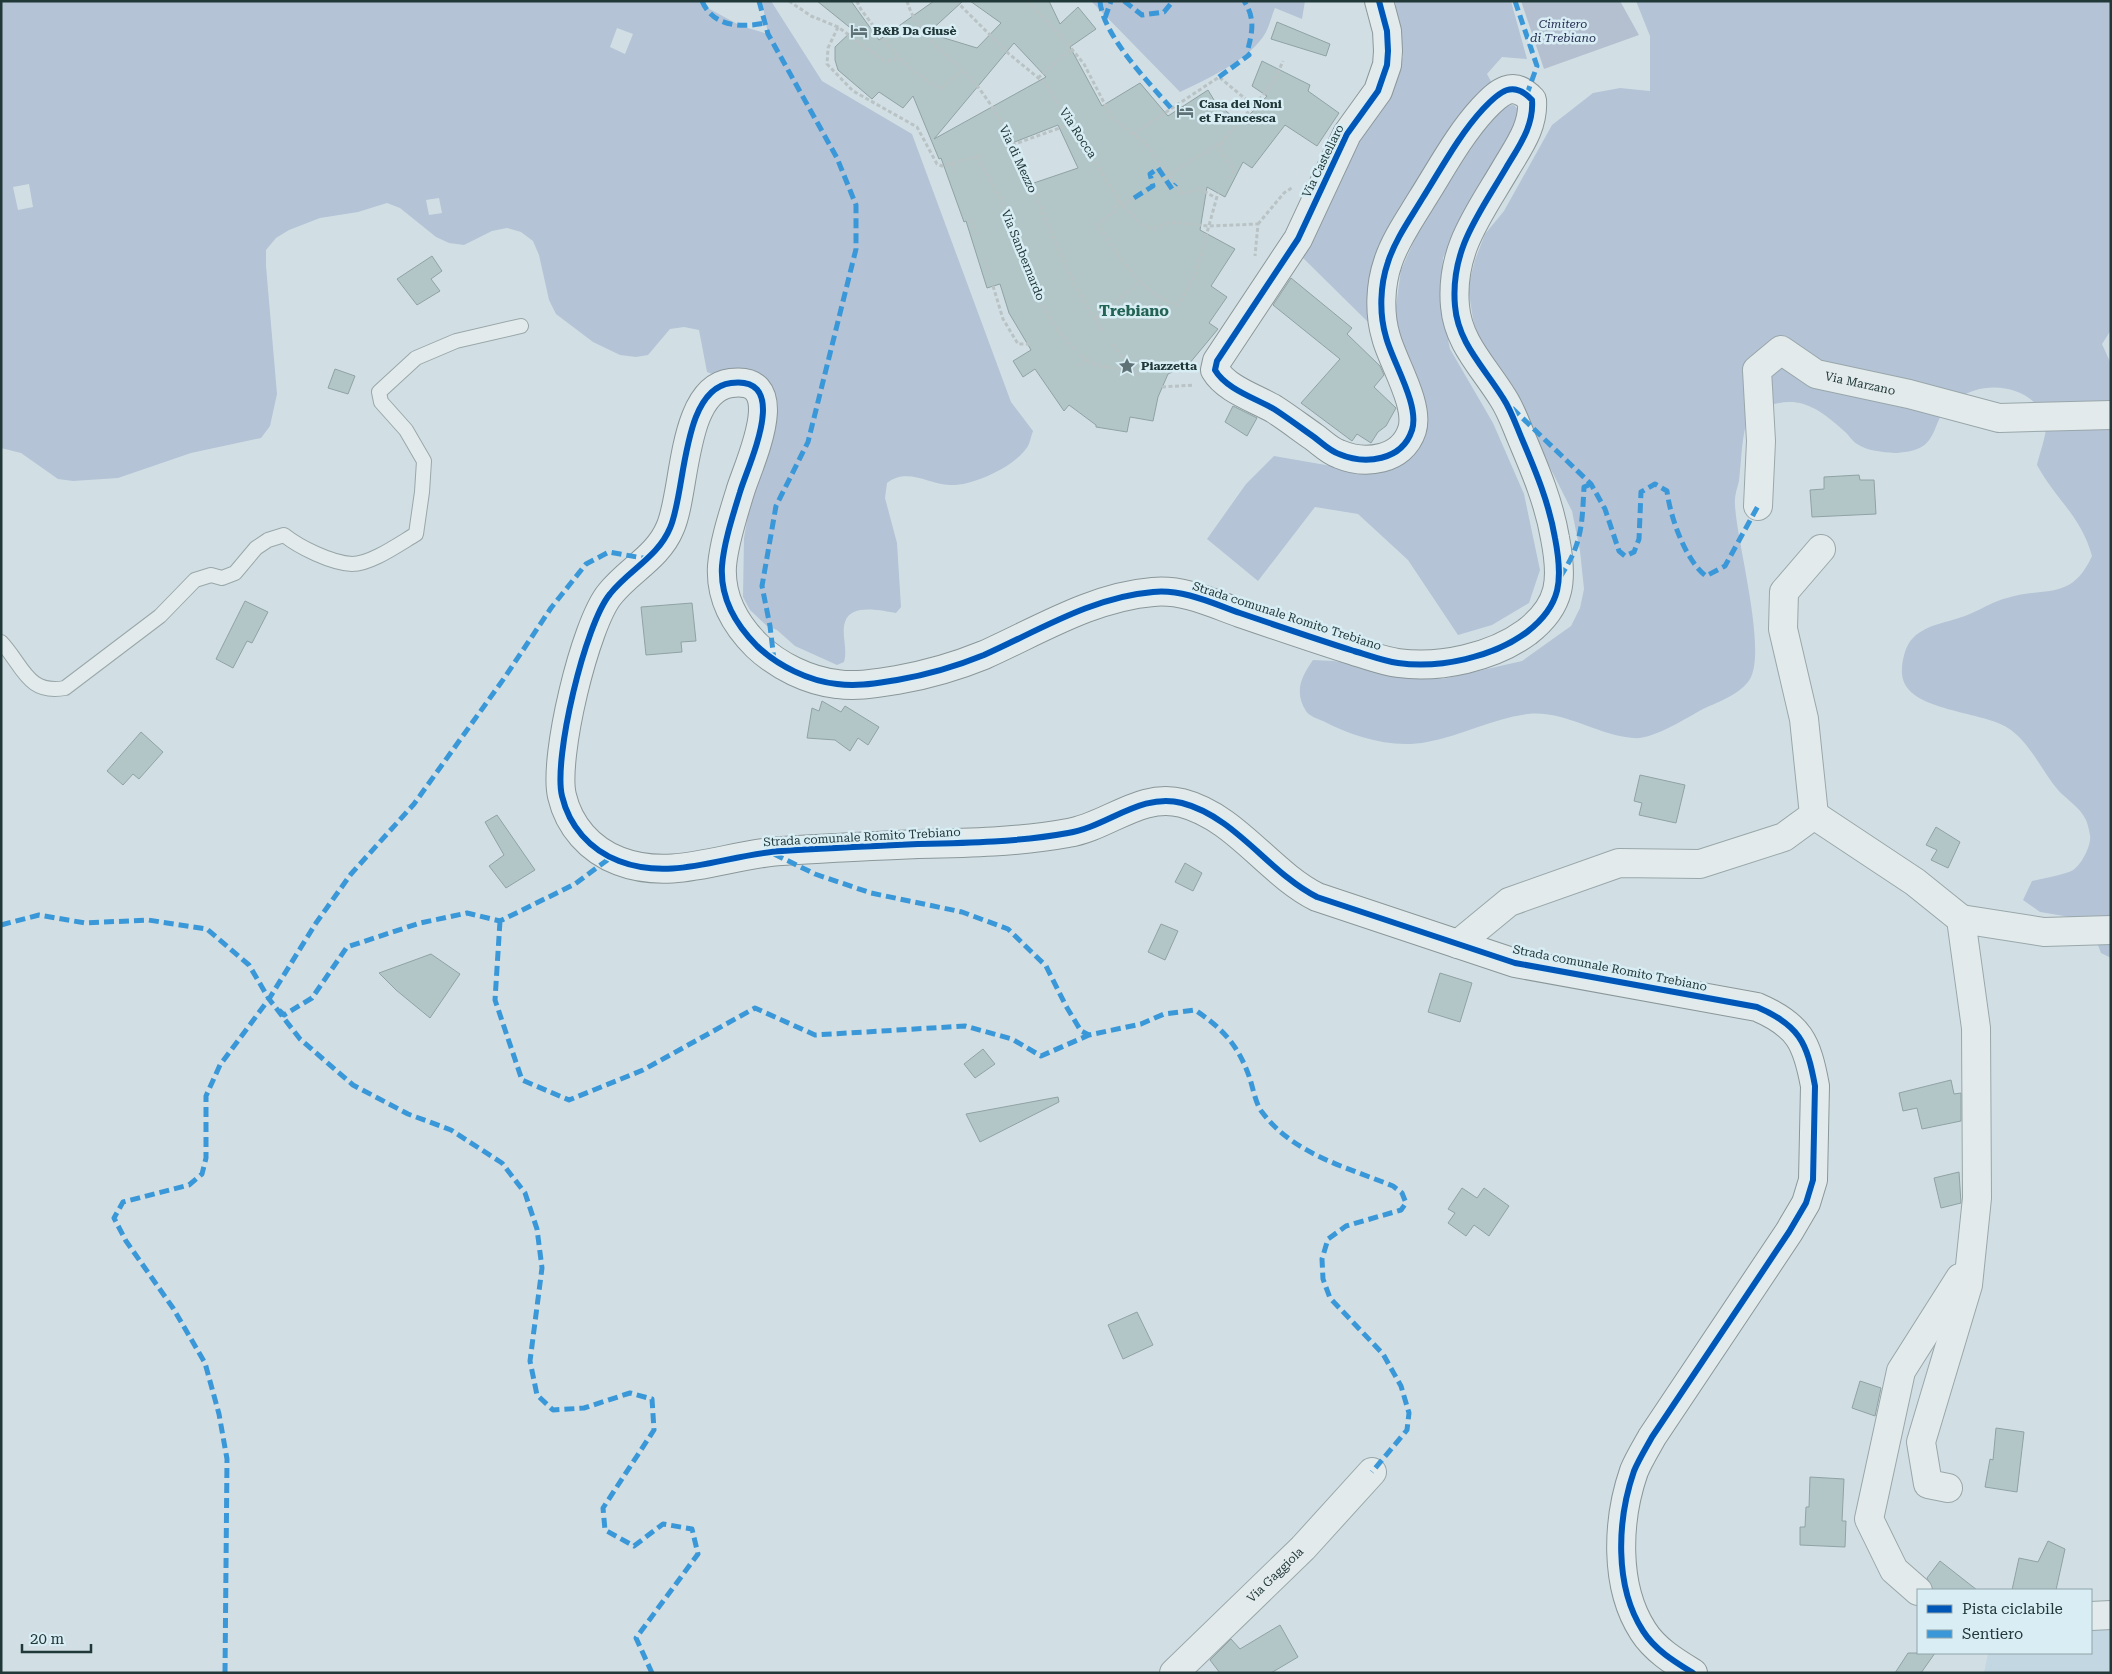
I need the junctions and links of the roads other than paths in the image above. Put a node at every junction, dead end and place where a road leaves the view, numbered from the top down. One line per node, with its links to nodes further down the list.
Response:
1 (1379, 1): 2 (street, Via Castellaro)
2 (1266, 267): 11 (street, Strada comunale Romito Trebiano)
3 (521, 326): 7 (lane)
4 (2111, 415): 5 (street, Via Marzano)
5 (1758, 506)
6 (1821, 549): 8 (street)
7 (1, 642)
8 (1814, 815): 9 (street); 11 (street)
9 (1961, 918): 10 (street); 12 (street)
10 (2111, 930)
11 (1458, 944): 19 (street, Strada comunale Romito Trebiano)
12 (1971, 1262): 14 (street); 15 (street)
13 (1372, 1472): 18 (street, Via Gaggiola)
14 (1948, 1488)
15 (1917, 1590)
16 (2111, 1615): 17 (street)
17 (2092, 1616)
18 (1174, 1673)
19 (1693, 1673)

